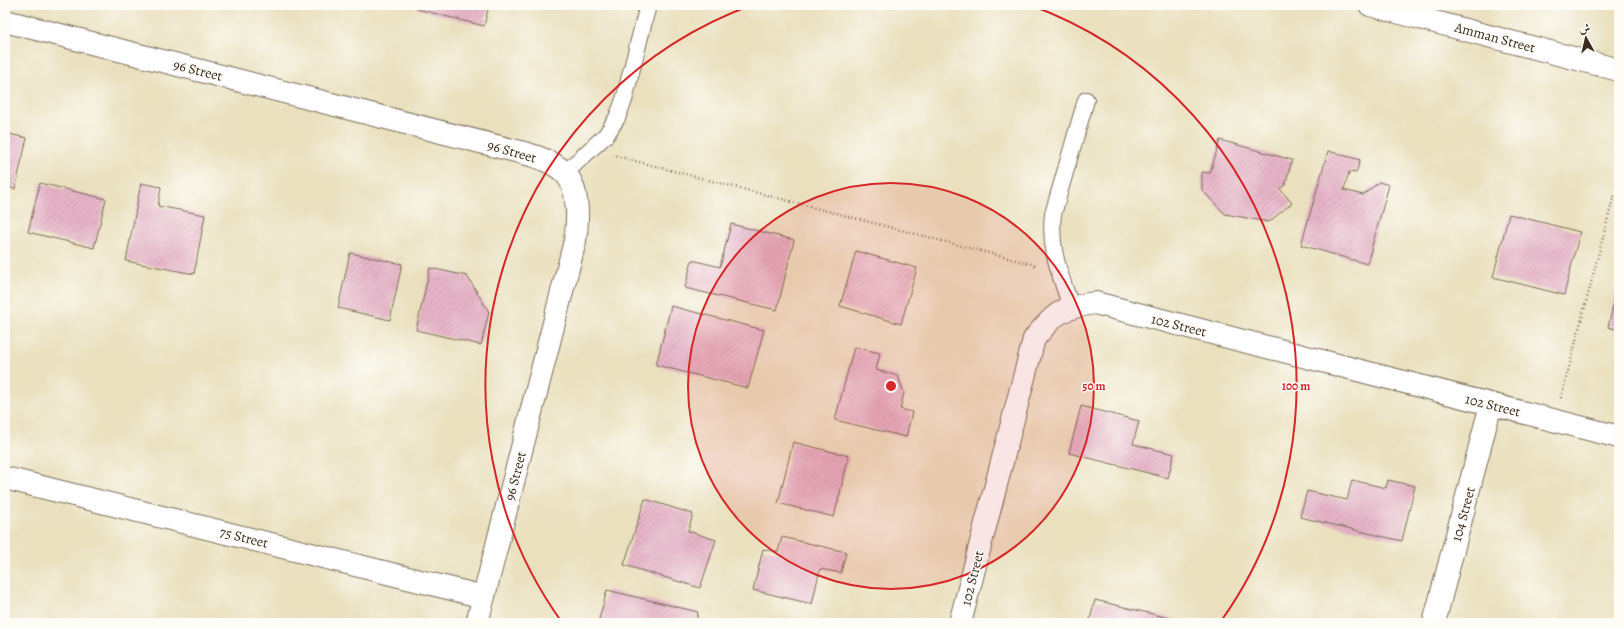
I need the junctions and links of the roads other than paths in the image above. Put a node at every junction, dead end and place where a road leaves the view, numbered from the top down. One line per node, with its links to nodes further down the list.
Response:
1 (648, 5): 6 (lane)
2 (1370, 5): 4 (street, Amman Street)
3 (5, 21): 6 (street, 96 Street)
4 (1619, 70)
5 (1086, 100): 7 (lane)
6 (565, 173): 11 (street, 96 Street)
7 (1070, 307): 8 (street, 102 Street); 13 (street, 102 Street)
8 (1491, 404): 9 (street, 102 Street); 14 (street, 104 Street)
9 (1619, 438)
10 (5, 478): 11 (street, 75 Street)
11 (484, 597): 12 (street, 96 Street)
12 (477, 623)
13 (960, 623)
14 (1434, 623)

